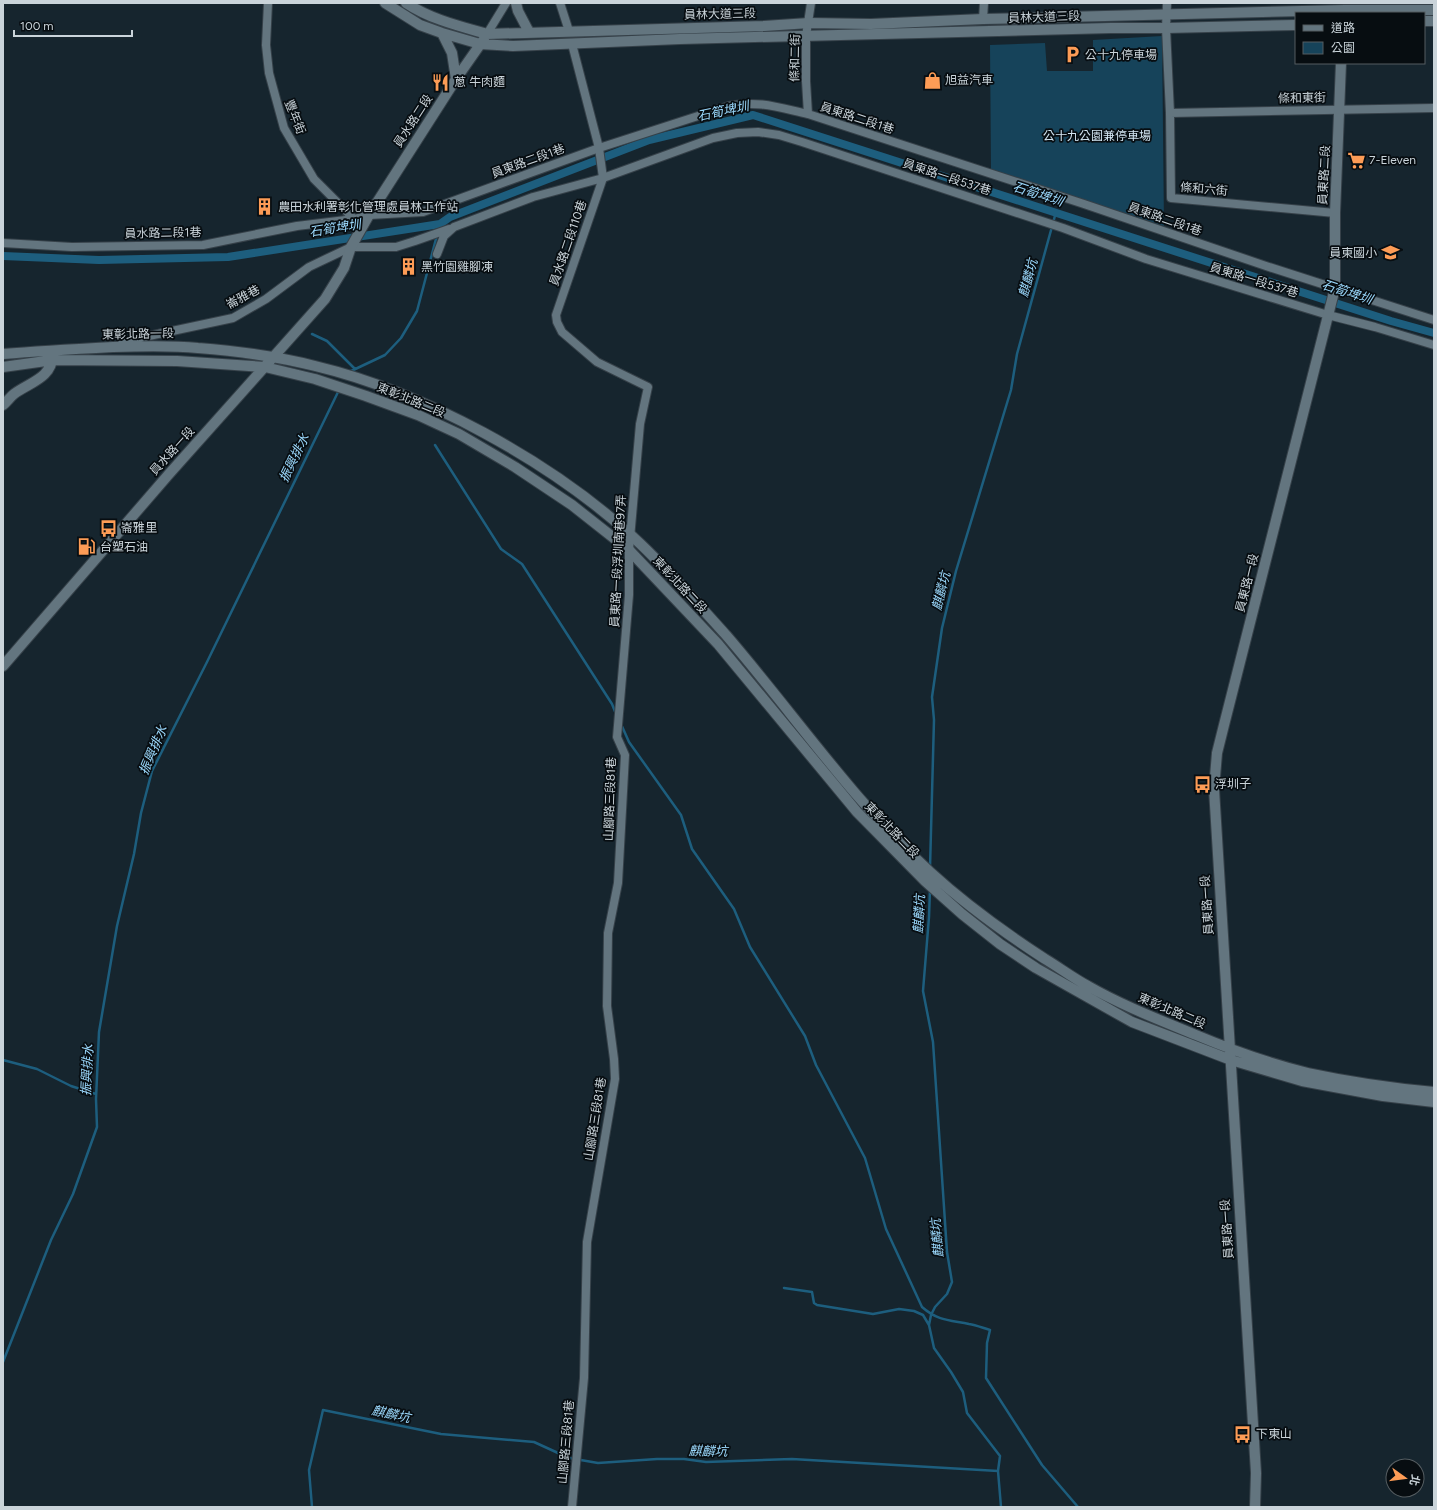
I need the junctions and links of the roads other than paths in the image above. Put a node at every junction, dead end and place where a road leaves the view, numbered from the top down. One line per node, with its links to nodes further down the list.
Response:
1 (268, 3): 36 (street, 豐年街)
2 (385, 3): 21 (street, 員林大道三段)
3 (406, 3): 22 (street)
4 (506, 3): 22 (street, 員水路二段)
5 (516, 3): 20 (street)
6 (560, 3): 19 (street)
7 (811, 3): 16 (street, 條和二街)
8 (984, 3): 15 (street)
9 (1167, 3): 14 (street, 條和六街)
10 (1372, 3): 12 (street)
11 (1345, 9): 12 (street, 員林大道三段); 14 (street, 員林大道三段)
12 (1387, 10): 13 (street, 員林大道三段)
13 (1434, 10)
14 (1167, 15): 15 (street, 員林大道三段); 18 (street, 條和六街)
15 (983, 19): 16 (street, 員林大道三段)
16 (809, 23): 19 (street, 員林大道三段); 23 (street, 條和二街)
17 (1295, 25): 18 (street, 員林大道三段)
18 (1166, 28): 23 (street, 員林大道三段); 30 (street, 條和六街)
19 (569, 31): 20 (street, 員林大道三段)
20 (529, 32): 22 (street, 員林大道三段)
21 (442, 33): 24 (street, 員林大道三段); 27 (street)
22 (486, 34): 24 (street, 員水路二段)
23 (806, 36): 25 (street, 員林大道三段); 31 (street, 條和二街)
24 (480, 44): 25 (street, 員林大道三段); 27 (street, 員水路二段)
25 (572, 44): 32 (street)
26 (1341, 64): 29 (street, 員東路二段)
27 (456, 79): 35 (street, 員水路二段)
28 (1434, 108): 29 (street, 條和東街)
29 (1340, 109): 30 (street, 條和東街); 34 (street, 員東路二段)
30 (1170, 113): 34 (street, 條和六街)
31 (808, 114): 32 (street, 員東路二段1巷); 41 (street, 員東路二段1巷)
32 (599, 148): 33 (street); 35 (street, 員東路二段1巷)
33 (603, 178): 37 (street, 員東路一段537巷); 42 (street, 員東路一段537巷); 52 (street, 員水路二段110巷)
34 (1335, 213): 41 (street, 員東路二段)
35 (369, 214): 36 (street, 員水路二段1巷); 39 (street, 員水路二段)
36 (354, 219): 38 (street, 員水路二段1巷)
37 (454, 227): 39 (street, 員東路一段537巷); 40 (street)
38 (3, 243)
39 (351, 247): 45 (street, 崙雅巷); 48 (street, 員水路一段)
40 (437, 254)
41 (1335, 288): 42 (street, 員東路二段); 43 (street, 員東路二段1巷)
42 (1328, 315): 44 (street, 員東路一段537巷); 59 (street, 員東路一段)
43 (1434, 320)
44 (1434, 344)
45 (112, 347): 46 (street, 東彰北路一段); 48 (street, 東彰北路一段)
46 (54, 350): 47 (street, 東彰北路一段); 49 (street)
47 (3, 354)
48 (274, 357): 51 (street, 員水路一段); 54 (street, 東彰北路二段)
49 (53, 360): 50 (street); 51 (street); 53 (street)
50 (3, 367)
51 (265, 367): 55 (street, 東彰北路二段); 56 (street, 員水路一段)
52 (648, 387): 54 (street, 員東路一段浮圳南巷97弄)
53 (3, 405)
54 (631, 535): 55 (street, 員東路一段浮圳南巷97弄); 58 (street, 東彰北路二段)
55 (629, 550): 57 (street, 員東路一段浮圳南巷97弄); 58 (street, 東彰北路二段)
56 (3, 666)
57 (617, 737): 63 (street, 山腳路三段81巷)
58 (930, 882): 59 (street, 東彰北路二段); 60 (street, 東彰北路二段)
59 (1230, 1049): 60 (street, 員東路一段); 61 (street, 東彰北路二段)
60 (1231, 1060): 62 (street, 東彰北路二段); 64 (street, 員東路一段)
61 (1434, 1092)
62 (1434, 1102)
63 (572, 1507)
64 (1255, 1507)

